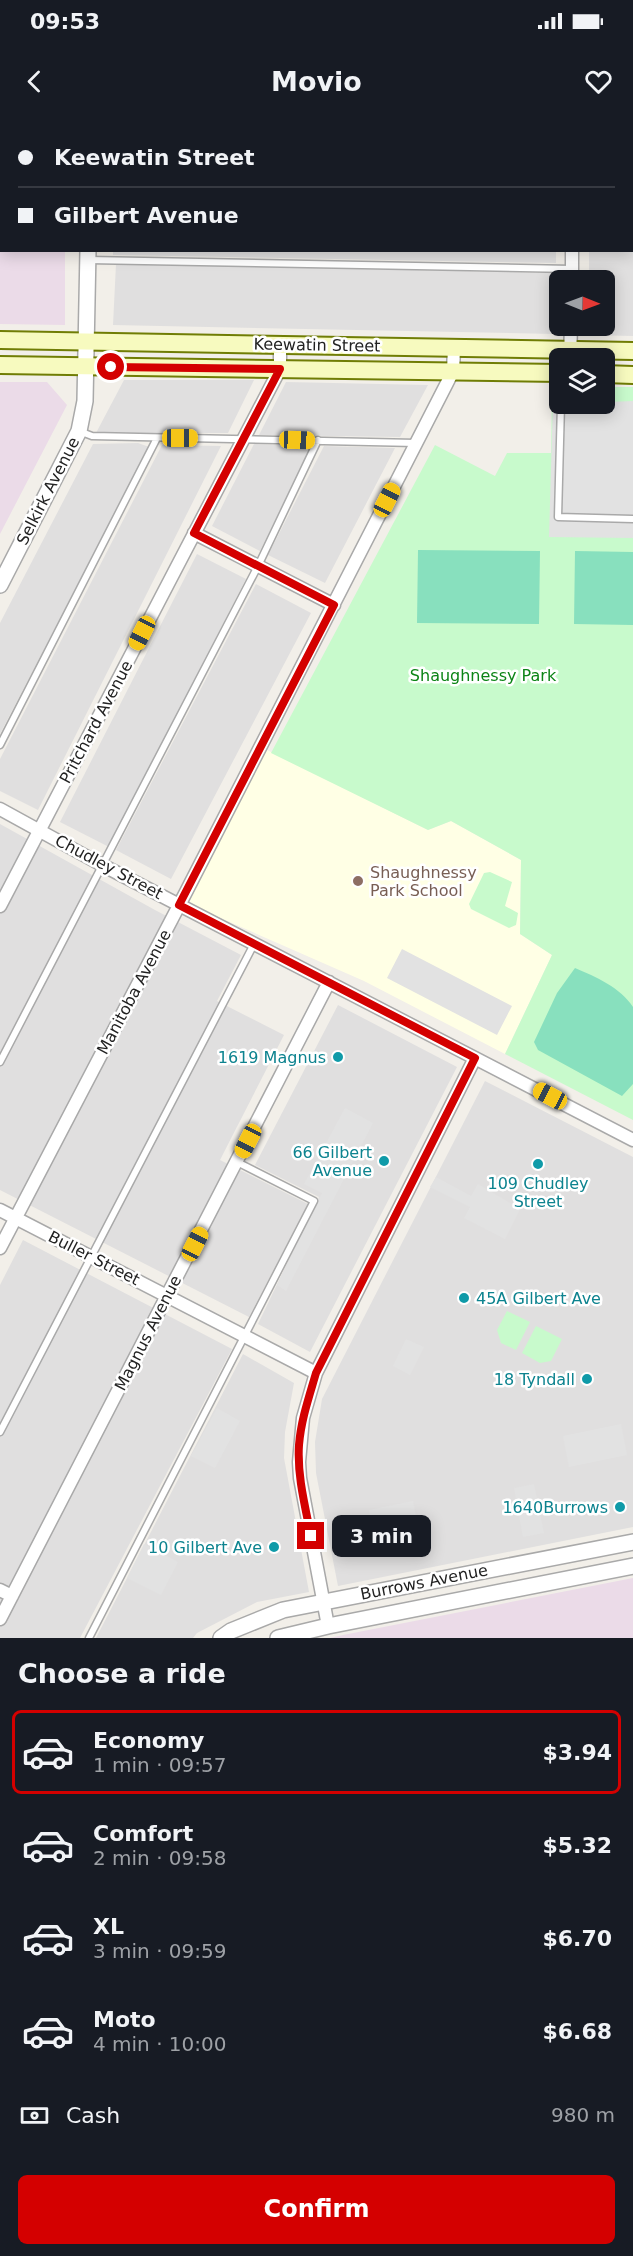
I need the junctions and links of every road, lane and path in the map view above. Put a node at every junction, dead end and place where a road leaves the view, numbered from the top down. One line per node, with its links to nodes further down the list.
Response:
1 (572, 252): 3 (street)
2 (88, 255): 4 (lane); 6 (street, Selkirk Avenue)
3 (572, 270)
4 (549, 274)
5 (0, 340): 6 (main road, Keewatin Street)
6 (86, 342): 7 (main road, Keewatin Street); 13 (street, Selkirk Avenue)
7 (280, 344): 8 (main road, Keewatin Street); 14 (street, Pritchard Avenue)
8 (454, 348): 11 (main road, Keewatin Street); 15 (street, Manitoba Avenue)
9 (633, 351): 10 (main road, Keewatin Street)
10 (615, 352)
11 (549, 353)
12 (0, 365): 13 (main road, Keewatin Street)
13 (86, 367): 14 (main road, Keewatin Street); 20 (street, Selkirk Avenue)
14 (280, 369): 15 (main road, Keewatin Street); 22 (street, Pritchard Avenue)
15 (453, 371): 16 (main road, Keewatin Street); 24 (street, Manitoba Avenue)
16 (549, 373)
17 (615, 374): 18 (main road)
18 (633, 375)
19 (561, 414): 25 (lane)
20 (78, 431): 21 (lane); 28 (street, Selkirk Avenue)
21 (157, 438): 22 (lane); 30 (lane)
22 (243, 439): 23 (lane); 26 (street, Pritchard Avenue)
23 (318, 440): 24 (lane); 27 (lane)
24 (416, 443): 29 (street, Manitoba Avenue)
25 (633, 519)
26 (194, 533): 27 (street); 32 (street, Pritchard Avenue)
27 (258, 566): 29 (street); 33 (lane)
28 (0, 585)
29 (334, 605): 34 (street, Manitoba Avenue)
30 (0, 745)
31 (0, 809): 32 (street, Chudley Street)
32 (40, 830): 33 (street, Chudley Street); 35 (street, Pritchard Avenue)
33 (102, 865): 34 (street, Chudley Street); 39 (lane)
34 (179, 905): 36 (street, Chudley Street); 43 (street, Manitoba Avenue)
35 (0, 906)
36 (254, 944): 37 (street, Chudley Street); 45 (lane)
37 (329, 982): 38 (street, Chudley Street); 41 (street, Magnus Avenue)
38 (475, 1058): 40 (street, Chudley Street); 48 (street)
39 (0, 1062)
40 (633, 1140)
41 (237, 1162): 46 (street, Magnus Avenue); 47 (lane)
42 (0, 1210): 43 (street, Buller Street)
43 (15, 1218): 44 (street, Manitoba Avenue); 45 (street, Buller Street)
44 (0, 1248)
45 (91, 1257): 46 (street, Buller Street); 49 (lane)
46 (168, 1296): 47 (street, Buller Street); 53 (street, Magnus Avenue)
47 (245, 1337): 48 (street, Buller Street); 57 (lane)
48 (316, 1373): 54 (street)
49 (0, 1432)
50 (633, 1542): 54 (street, Burrows Avenue)
51 (633, 1566): 56 (street, Burrows Avenue)
52 (0, 1590): 53 (street)
53 (12, 1596): 55 (street, Magnus Avenue)
54 (323, 1602): 56 (street); 58 (street, Burrows Avenue)
55 (0, 1619)
56 (328, 1626): 59 (street, Burrows Avenue)
57 (89, 1638)
58 (221, 1638)
59 (278, 1638)

